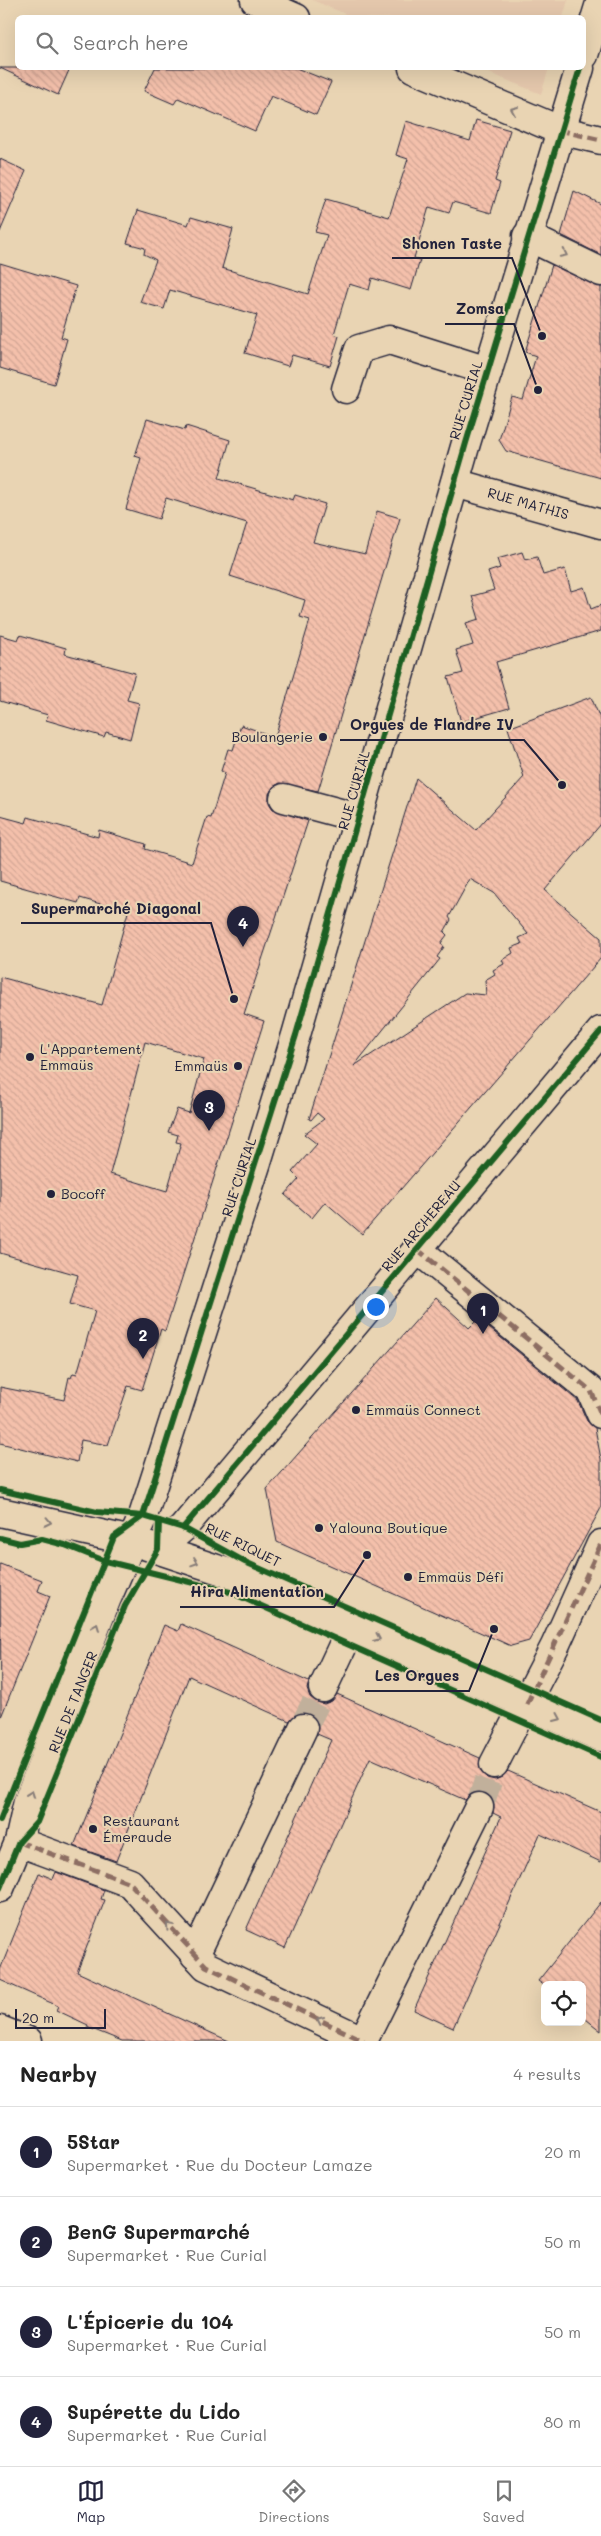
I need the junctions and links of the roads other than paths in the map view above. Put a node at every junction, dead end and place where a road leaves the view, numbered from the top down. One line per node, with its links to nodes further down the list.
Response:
1 (255, 0): 3 (street)
2 (601, 0): 4 (street)
3 (289, 15)
4 (586, 49)
5 (418, 70): 7 (street, one-way to 5)
6 (579, 70): 7 (street, RUE CURIAL)
7 (559, 130): 8 (street); 9 (street, RUE CURIAL)
8 (601, 140)
9 (527, 236): 10 (street, one-way to 10); 11 (street, RUE CURIAL)
10 (601, 272)
11 (488, 371): 12 (street); 13 (street, RUE CURIAL)
12 (346, 389)
13 (455, 483): 14 (street, RUE MATHIS); 16 (street, RUE CURIAL)
14 (601, 524)
15 (284, 798): 16 (street)
16 (359, 818): 21 (street, RUE CURIAL)
17 (601, 1031): 18 (street, RUE ARCHEREAU)
18 (417, 1250): 19 (street); 23 (street, RUE ARCHEREAU)
19 (601, 1414)
20 (0, 1512): 21 (street, one-way to 21)
21 (132, 1542): 23 (street); 31 (street, RUE DE TANGER, one-way to 21)
22 (601, 1544): 26 (street)
23 (158, 1549): 24 (street, one-way to 24)
24 (352, 1626): 25 (street); 26 (street, one-way to 26)
25 (322, 1688)
26 (527, 1704): 28 (street, one-way to 28); 29 (street)
27 (303, 1728): 33 (street)
28 (601, 1737)
29 (494, 1764)
30 (479, 1807): 36 (street)
31 (19, 1842): 32 (street, RUE DE TANGER); 33 (street, one-way to 31)
32 (0, 1888)
33 (195, 1954): 36 (street, one-way to 33)
34 (0, 2030): 35 (street)
35 (28, 2041)
36 (363, 2041)

